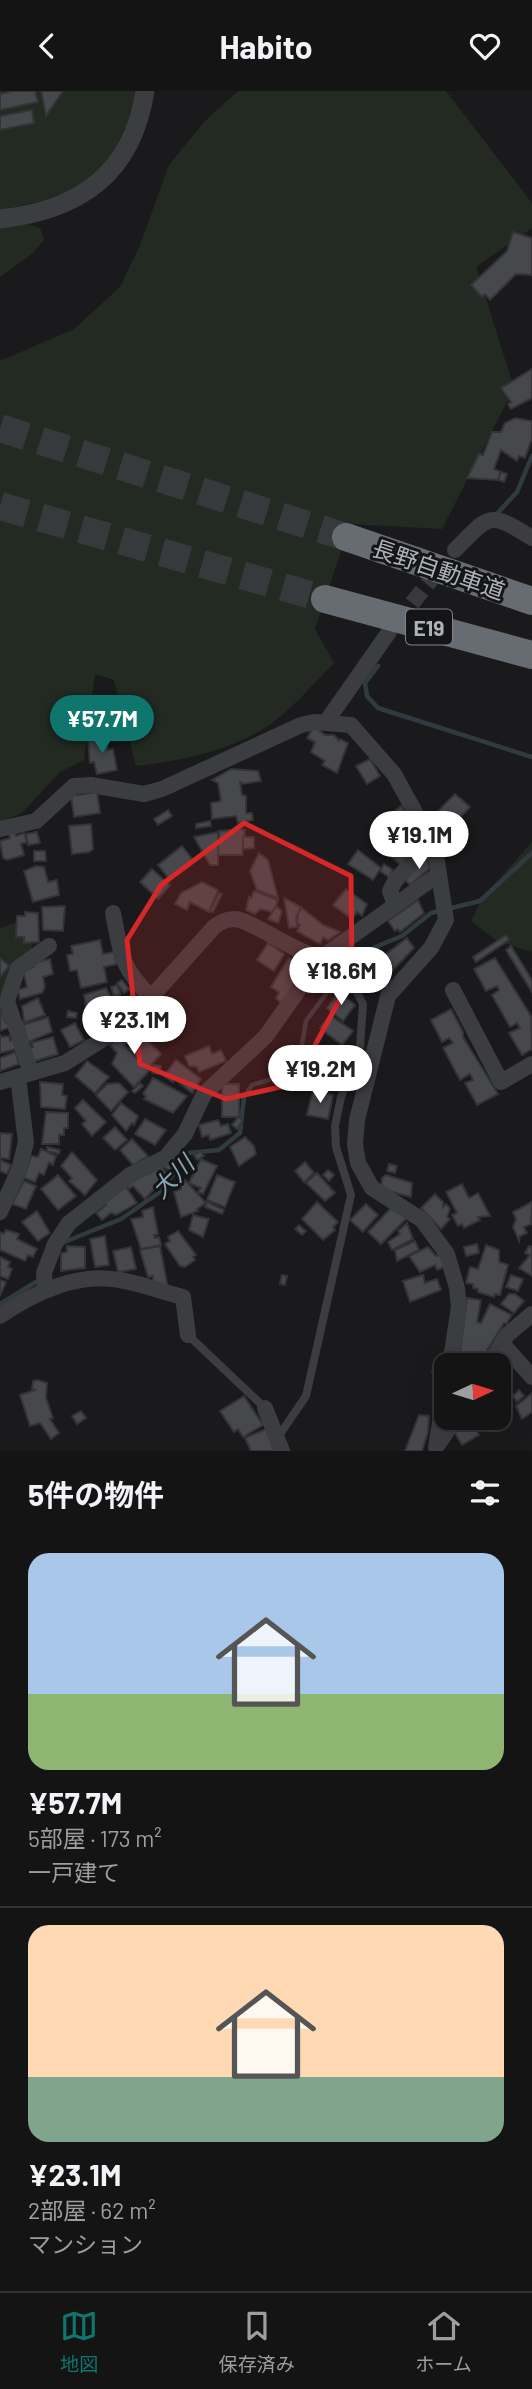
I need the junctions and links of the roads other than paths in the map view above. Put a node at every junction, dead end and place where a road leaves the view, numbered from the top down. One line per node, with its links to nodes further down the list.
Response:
1 (145, 91): 2 (street)
2 (0, 219)
3 (346, 537): 7 (highway, 長野自動車道)
4 (532, 538): 5 (street)
5 (455, 550)
6 (325, 599): 9 (highway, E19)
7 (532, 601)
8 (389, 632): 10 (street)
9 (532, 655)
10 (326, 722): 11 (street); 12 (street)
11 (0, 829)
12 (430, 842): 13 (street); 14 (street)
13 (439, 874): 14 (street); 29 (street)
14 (395, 905): 17 (street)
15 (113, 913): 19 (street)
16 (49, 946): 21 (street)
17 (321, 958): 19 (street); 24 (street); 35 (lane)
18 (453, 990): 20 (street)
19 (151, 997): 21 (street)
20 (532, 1064)
21 (25, 1075): 22 (street); 23 (street)
22 (0, 1082)
23 (0, 1212)
24 (45, 1290): 26 (street); 27 (street)
25 (531, 1312): 28 (street)
26 (0, 1316)
27 (188, 1335): 32 (lane)
28 (502, 1343): 30 (street); 31 (street)
29 (452, 1353)
30 (496, 1353)
31 (532, 1377)
32 (265, 1408): 35 (street)
33 (438, 1430): 36 (street)
34 (447, 1430): 36 (street)
35 (280, 1444)
36 (435, 1449)

